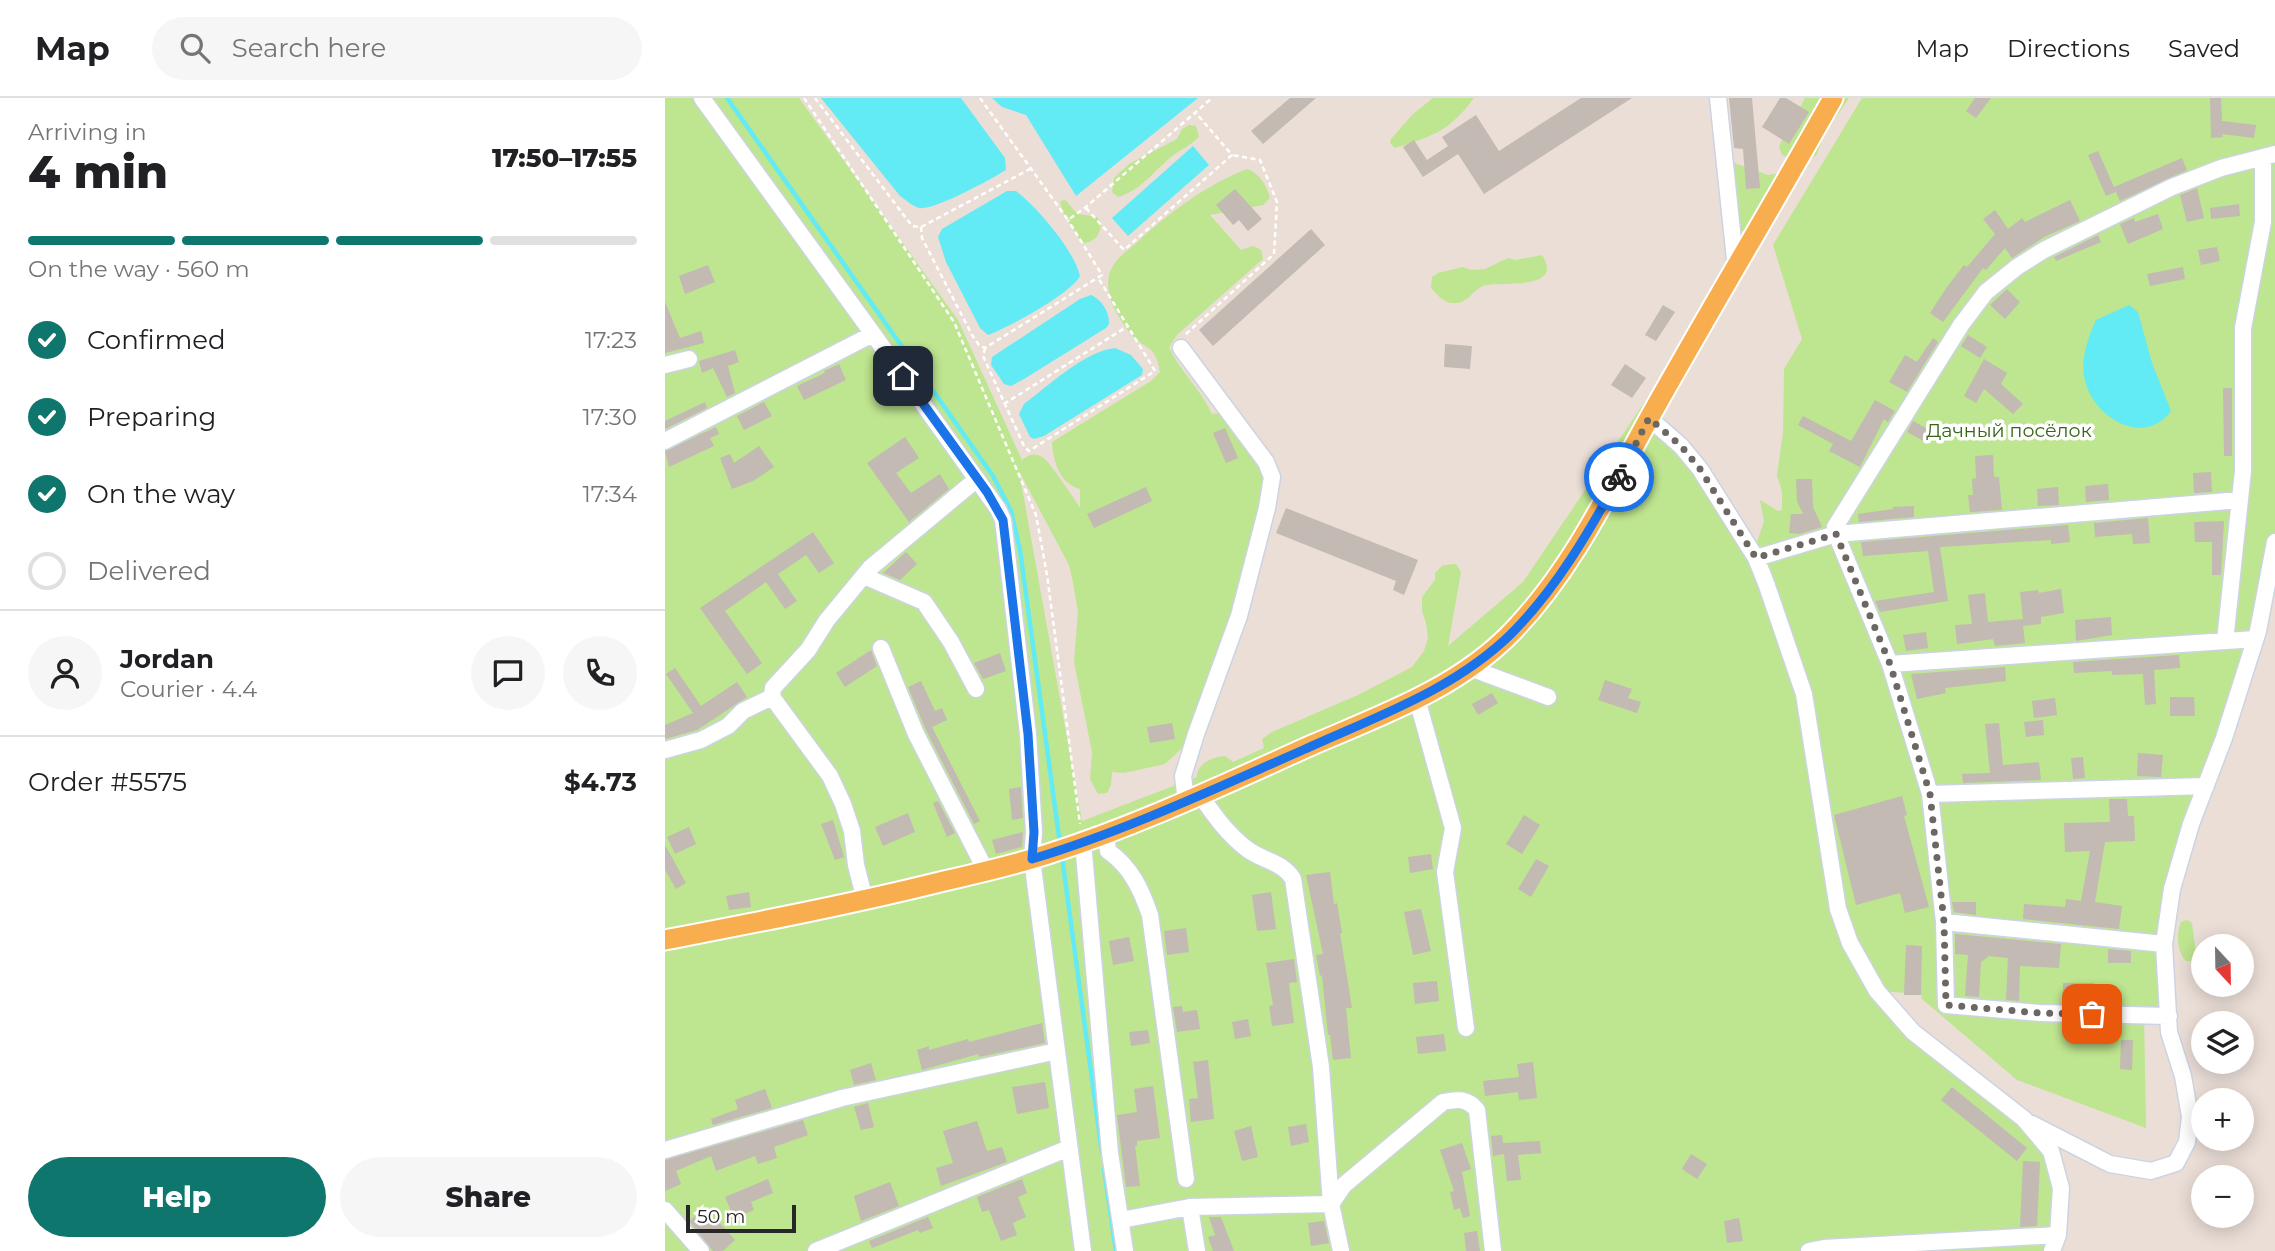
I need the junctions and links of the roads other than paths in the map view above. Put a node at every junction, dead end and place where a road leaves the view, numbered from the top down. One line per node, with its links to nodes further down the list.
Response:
1 (702, 98): 6 (street)
2 (1718, 98): 5 (street)
3 (1833, 98): 5 (main road)
4 (2269, 156): 13 (street); 14 (street)
5 (1736, 269): 10 (main road)
6 (873, 334): 11 (street); 12 (street)
7 (1181, 348): 30 (street)
8 (689, 359): 9 (street)
9 (665, 365)
10 (1649, 418): 16 (street); 22 (main road)
11 (665, 441)
12 (977, 479): 17 (street); 33 (street)
13 (2240, 500): 14 (street); 19 (street)
14 (1836, 534): 16 (street); 21 (street)
15 (2275, 542): 18 (street)
16 (1756, 558): 42 (street)
17 (864, 576): 23 (street); 25 (street)
18 (2255, 639): 19 (street); 28 (street)
19 (2225, 641): 21 (street)
20 (881, 648): 34 (street)
21 (1890, 664): 29 (street)
22 (1470, 668): 24 (street); 26 (main road)
23 (976, 689)
24 (1548, 697)
25 (772, 698): 27 (street); 35 (street)
26 (1417, 699): 30 (main road); 40 (street)
27 (665, 750)
28 (2206, 786): 29 (street); 38 (street)
29 (1930, 794): 36 (street)
30 (1193, 798): 31 (main road); 46 (street)
31 (1106, 834): 32 (main road); 45 (street)
32 (1078, 844): 33 (main road); 49 (street)
33 (1040, 857): 34 (main road); 41 (street)
34 (986, 871): 35 (main road)
35 (865, 901): 37 (main road)
36 (1944, 922): 38 (street); 39 (street)
37 (665, 940)
38 (2164, 944): 39 (street)
39 (2168, 1016): 42 (street)
40 (1466, 1028)
41 (1057, 1051): 43 (street); 44 (street)
42 (2024, 1119): 50 (street)
43 (1069, 1148): 53 (street); 54 (street)
44 (665, 1150)
45 (1187, 1179)
46 (1331, 1204): 47 (street); 57 (street); 58 (street)
47 (1190, 1207): 49 (street); 56 (street)
48 (665, 1210): 52 (street)
49 (1121, 1220): 55 (street)
50 (2054, 1246): 51 (street)
51 (1819, 1250)
52 (701, 1251)
53 (816, 1251)
54 (1083, 1251)
55 (1125, 1251)
56 (1197, 1251)
57 (1341, 1251)
58 (1493, 1251)

